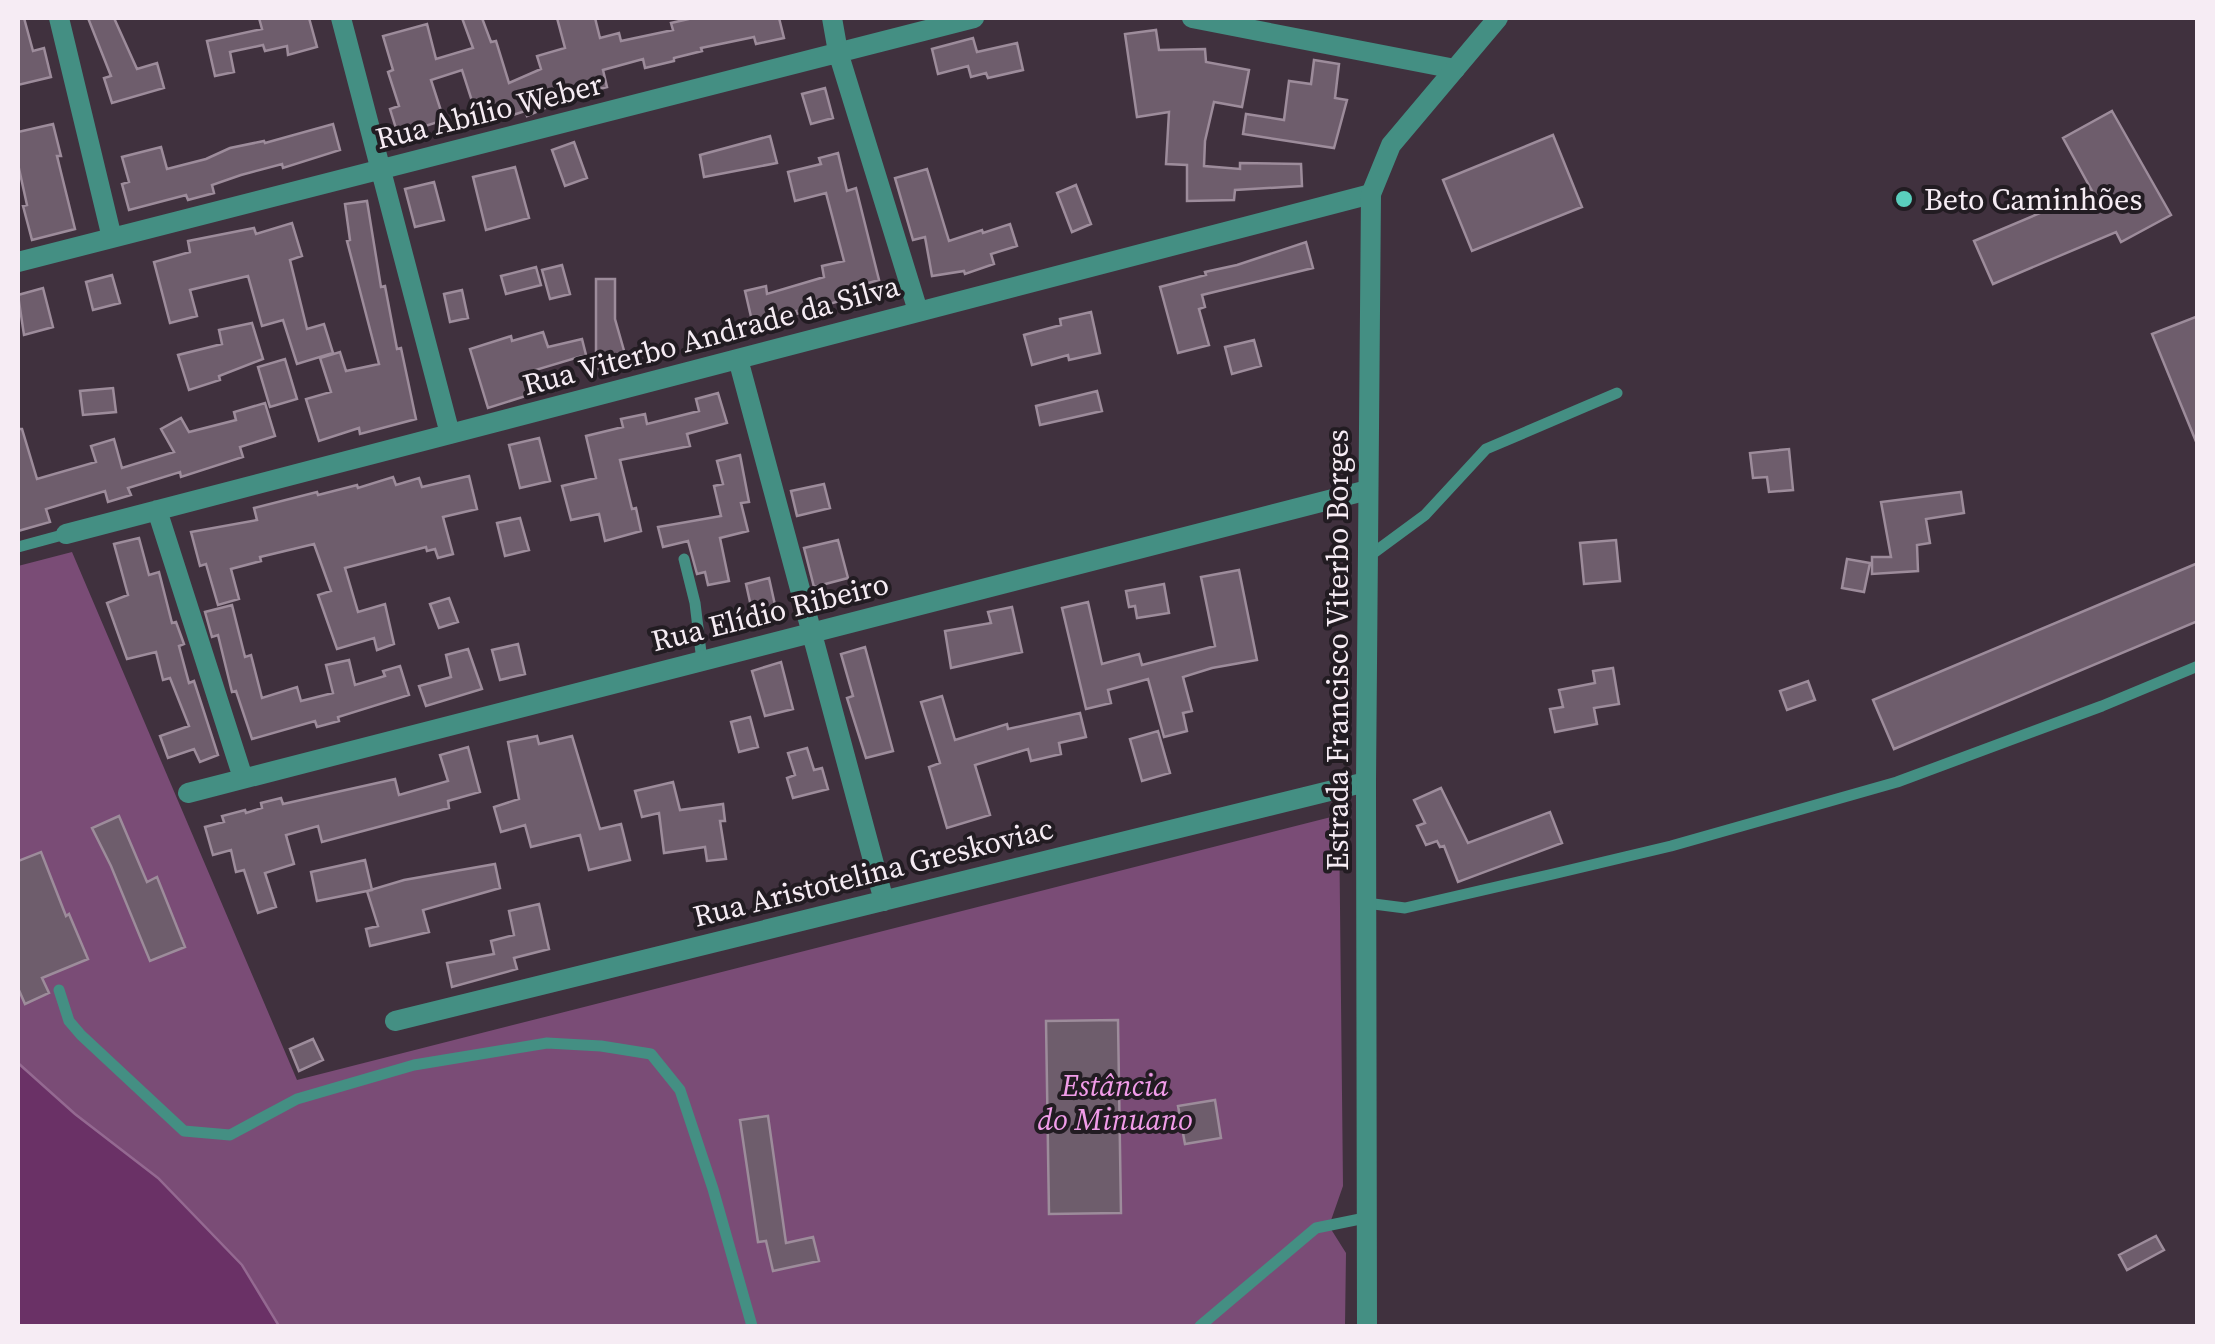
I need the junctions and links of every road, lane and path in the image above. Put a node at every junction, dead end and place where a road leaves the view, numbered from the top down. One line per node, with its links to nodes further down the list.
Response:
1 (58, 18): 11 (street)
2 (341, 18): 9 (street)
3 (832, 18): 7 (street)
4 (974, 18): 7 (street, Rua Abílio Weber)
5 (1192, 18): 8 (street)
6 (1498, 18): 8 (street, Estrada Francisco Viterbo Borges)
7 (838, 52): 9 (street, Rua Abílio Weber); 13 (street)
8 (1455, 69): 10 (street, Estrada Francisco Viterbo Borges)
9 (380, 170): 11 (street, Rua Abílio Weber); 16 (street)
10 (1371, 194): 13 (street, Rua Viterbo Andrade da Silva); 17 (street, Estrada Francisco Viterbo Borges)
11 (112, 238): 12 (street, Rua Abílio Weber)
12 (18, 262)
13 (918, 312): 14 (street, Rua Viterbo Andrade da Silva)
14 (738, 359): 16 (street, Rua Viterbo Andrade da Silva); 23 (street)
15 (1616, 393): 21 (lane)
16 (450, 434): 18 (street, Rua Viterbo Andrade da Silva)
17 (1368, 490): 21 (street, Estrada Francisco Viterbo Borges); 23 (street, Rua Elídio Ribeiro)
18 (157, 510): 19 (street, Rua Viterbo Andrade da Silva); 26 (street)
19 (66, 534): 20 (lane)
20 (18, 547)
21 (1368, 557): 27 (street, Estrada Francisco Viterbo Borges)
22 (684, 560): 24 (lane)
23 (812, 633): 24 (street, Rua Elídio Ribeiro); 29 (street)
24 (702, 661): 26 (street, Rua Elídio Ribeiro)
25 (2198, 666): 30 (lane)
26 (242, 778): 28 (street, Rua Elídio Ribeiro)
27 (1366, 782): 29 (street, Rua Aristotelina Greskoviac); 30 (street, Estrada Francisco Viterbo Borges)
28 (188, 793)
29 (884, 901): 32 (street, Rua Aristotelina Greskoviac)
30 (1366, 904): 33 (street, Estrada Francisco Viterbo Borges)
31 (59, 990): 34 (lane)
32 (395, 1020)
33 (1365, 1218): 35 (lane); 36 (street, Estrada Francisco Viterbo Borges)
34 (752, 1326)
35 (1200, 1326)
36 (1366, 1326)

